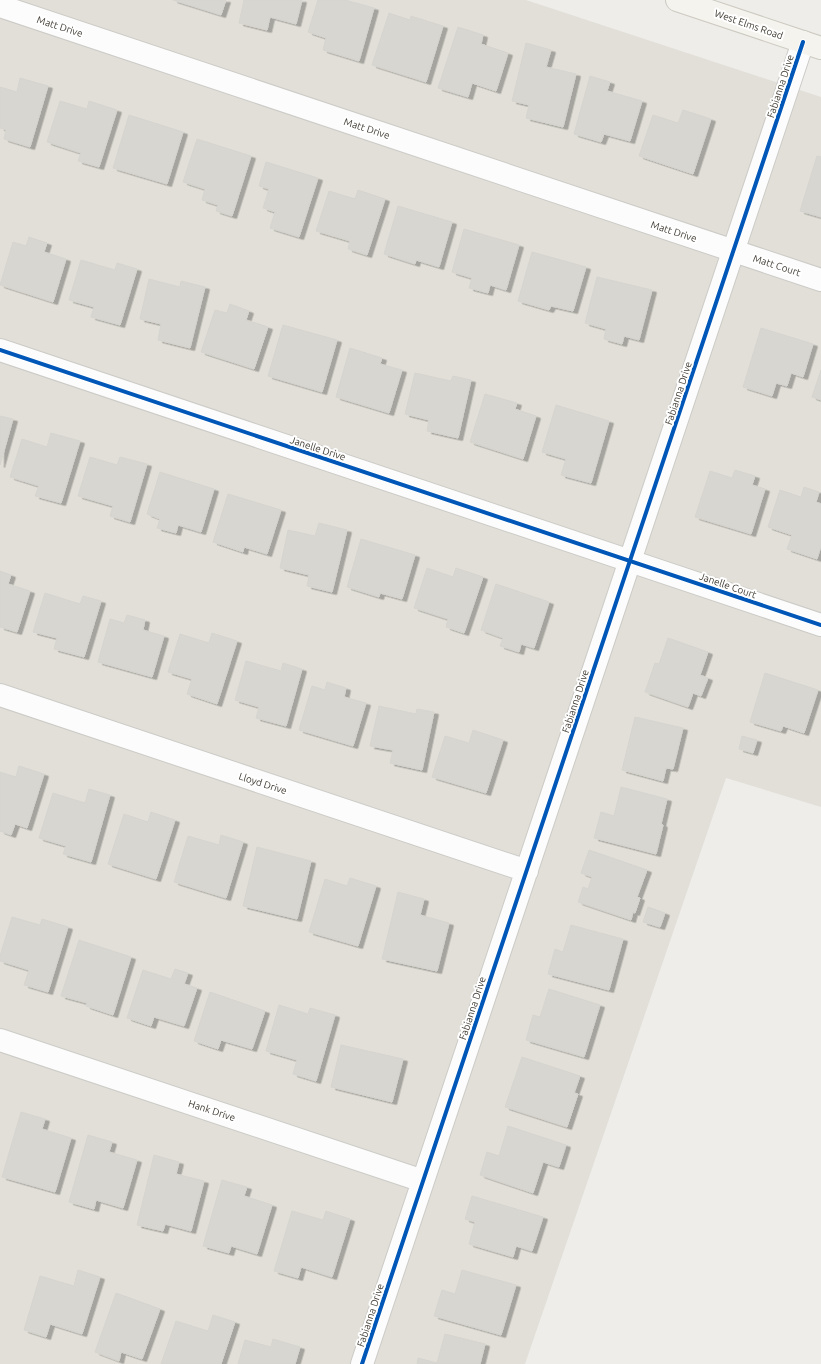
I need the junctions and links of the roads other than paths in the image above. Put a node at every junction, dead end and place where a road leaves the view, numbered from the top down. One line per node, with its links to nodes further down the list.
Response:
1 (677, 0): 3 (main road, West Elms Road)
2 (0, 6): 4 (street, Matt Drive)
3 (812, 45): 4 (street, Fabianna Drive)
4 (734, 251): 5 (street, Matt Court); 7 (street, Fabianna Drive)
5 (821, 280)
6 (0, 350): 7 (street, Janelle Drive)
7 (630, 561): 8 (street, Janelle Court); 10 (street, Fabianna Drive)
8 (821, 625)
9 (0, 695): 10 (street, Lloyd Drive)
10 (526, 871): 12 (street, Fabianna Drive)
11 (0, 1040): 12 (street, Hank Drive)
12 (423, 1181): 13 (street, Fabianna Drive)
13 (362, 1364)

